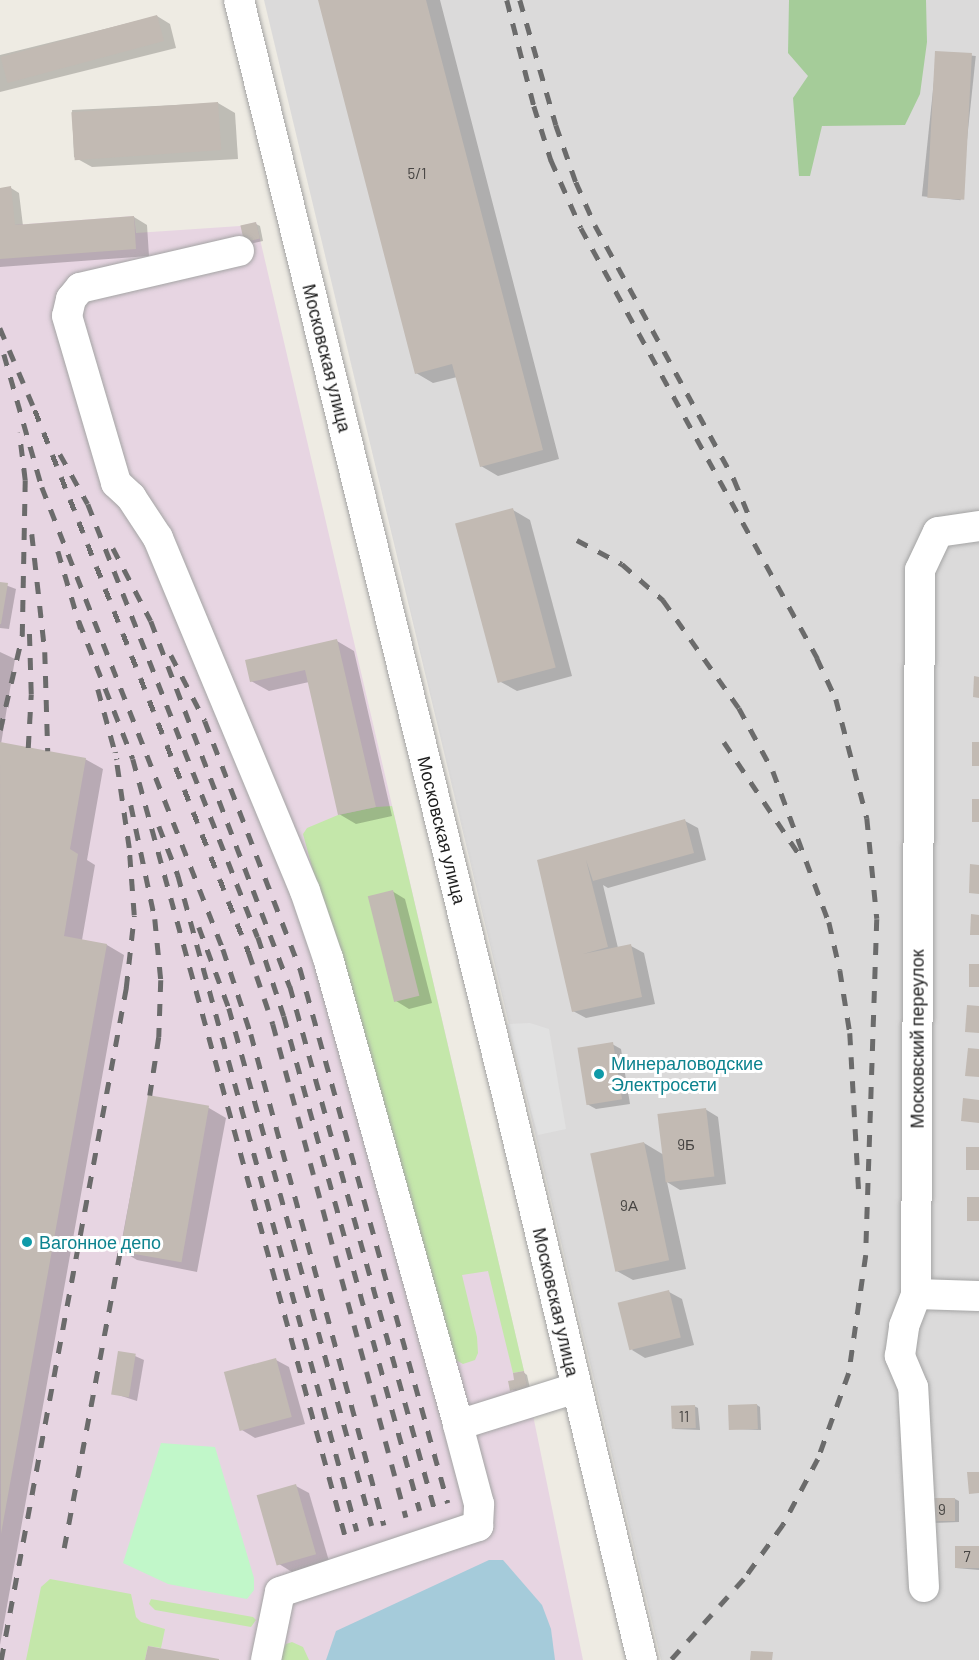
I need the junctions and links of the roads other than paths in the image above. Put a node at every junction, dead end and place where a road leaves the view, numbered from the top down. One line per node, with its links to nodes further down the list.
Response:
1 (239, 0): 6 (street, Московская улица)
2 (238, 251): 7 (street)
3 (979, 526): 4 (street, Московский переулок)
4 (916, 1294): 5 (street); 8 (street, Московский переулок)
5 (979, 1296)
6 (576, 1388): 7 (street); 10 (street, Московская улица)
7 (458, 1425): 9 (street)
8 (924, 1587)
9 (266, 1660)
10 (642, 1660)

